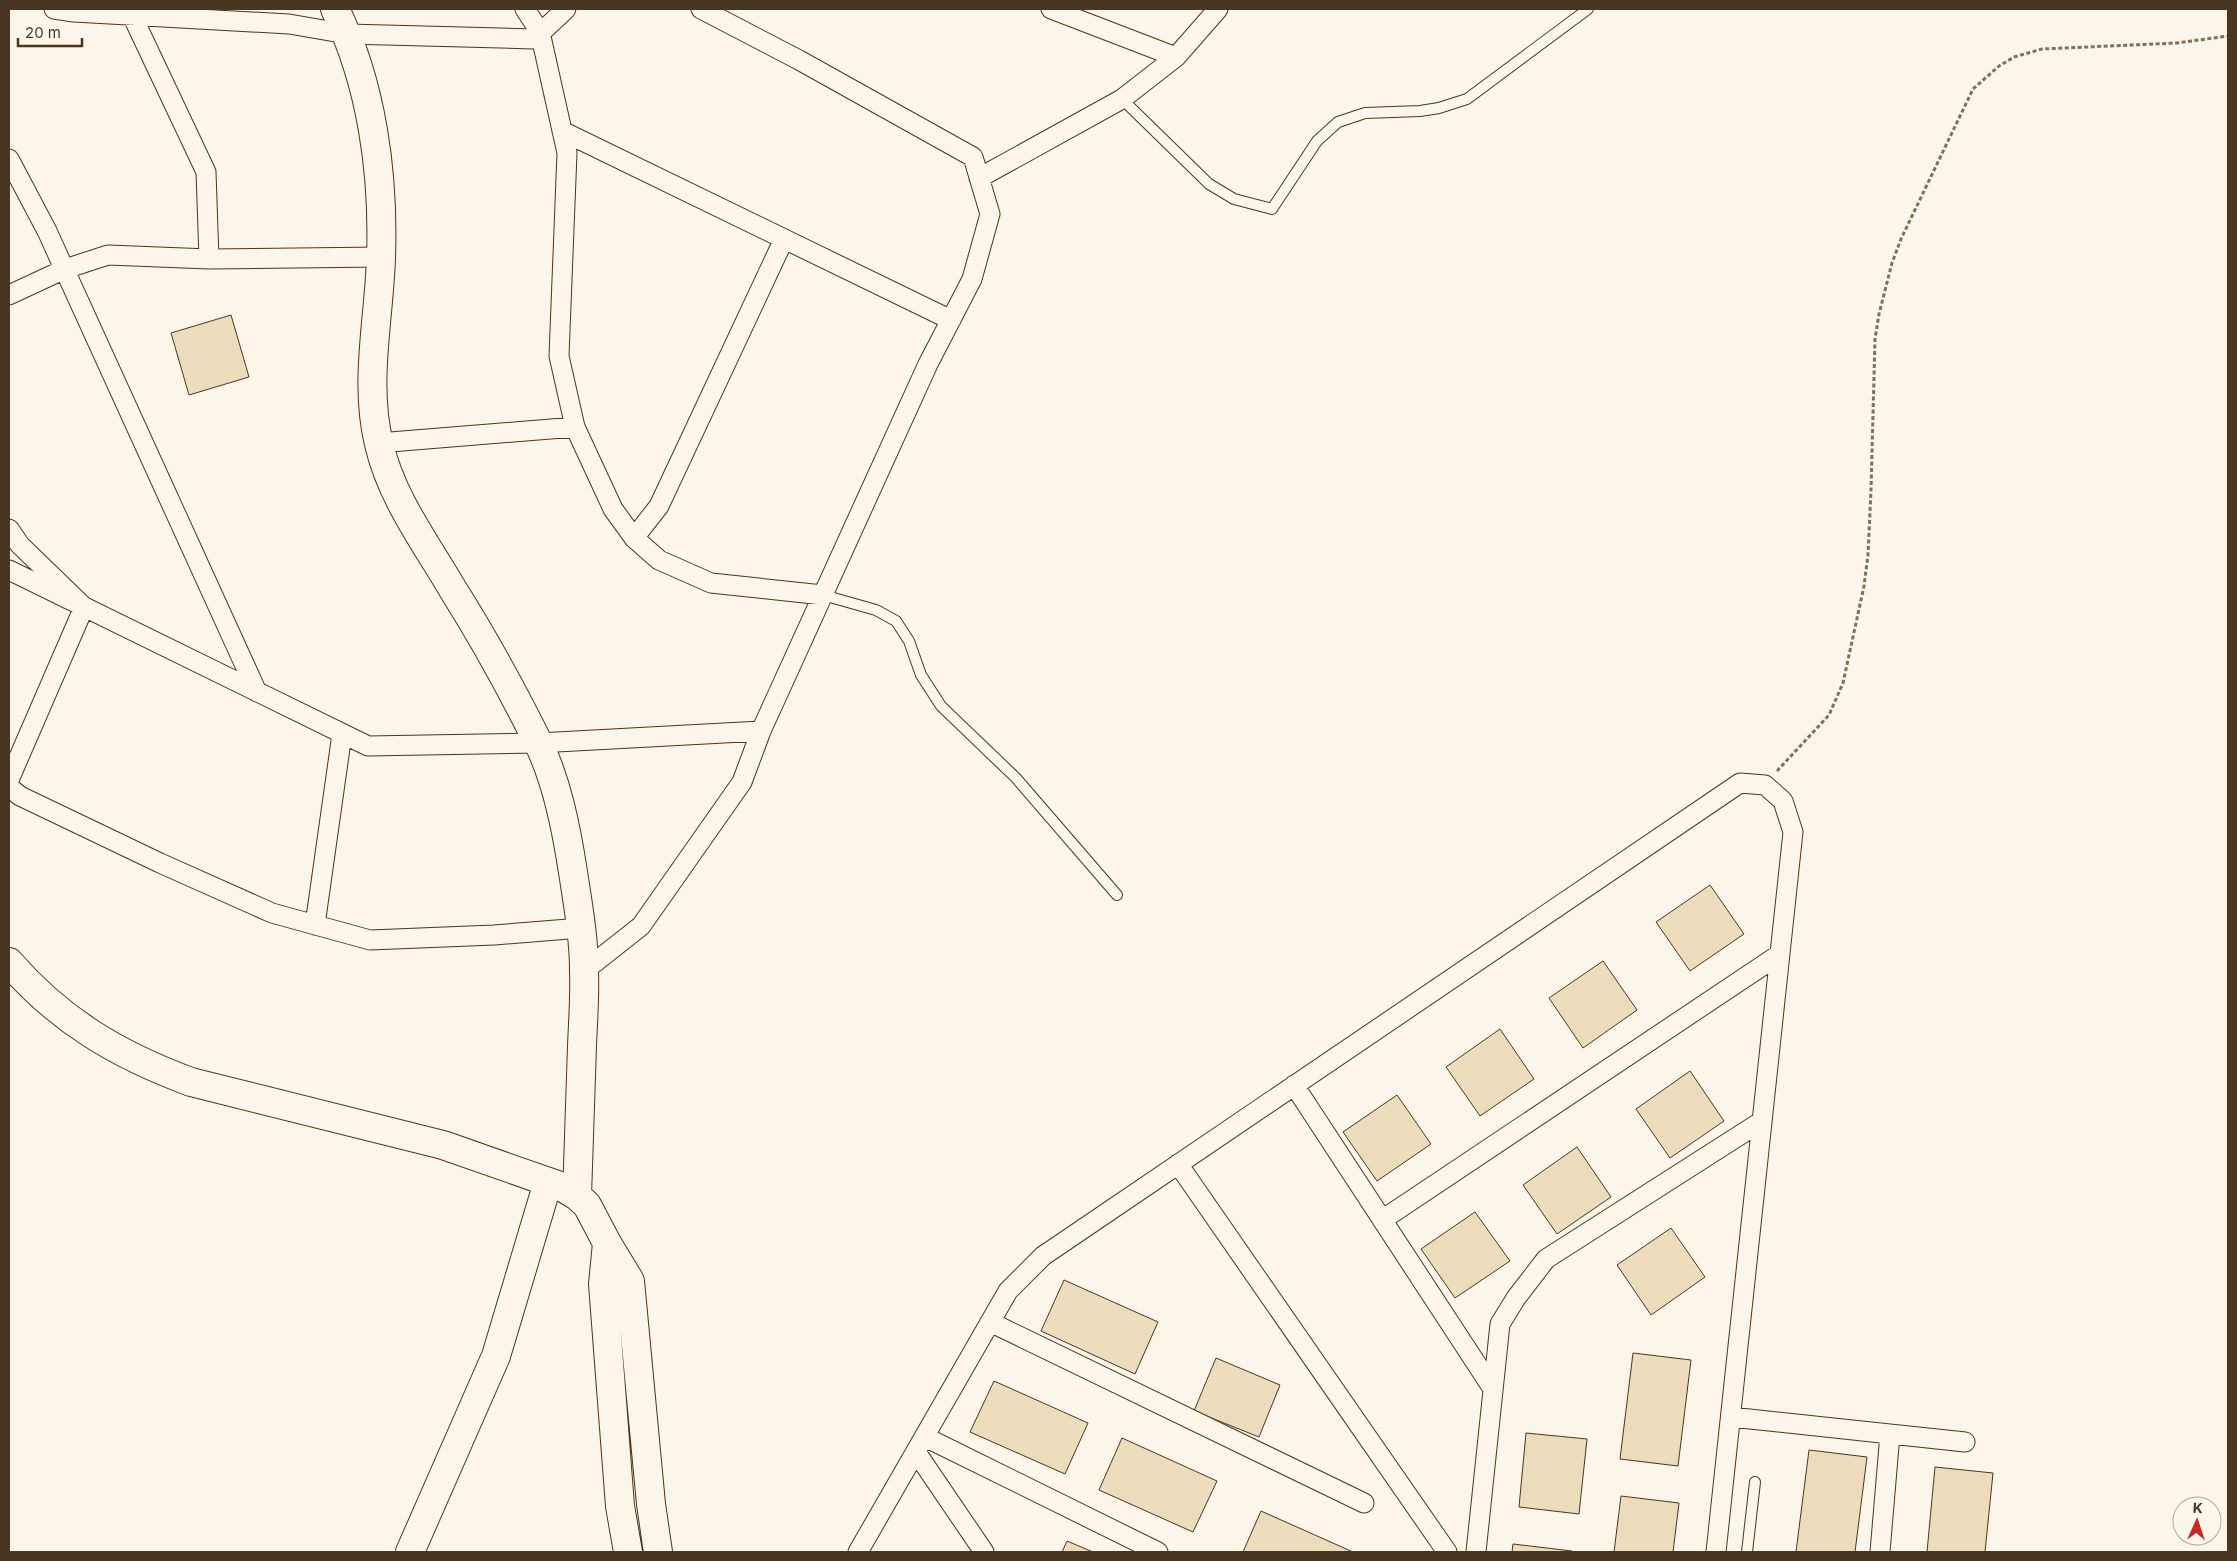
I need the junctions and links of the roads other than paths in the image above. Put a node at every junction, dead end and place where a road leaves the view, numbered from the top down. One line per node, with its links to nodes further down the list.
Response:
1 (54, 9): 9 (street)
2 (334, 9): 11 (street)
3 (525, 9): 10 (street)
4 (566, 9): 10 (street)
5 (701, 9): 16 (street)
6 (1051, 9): 12 (street)
7 (1218, 9): 12 (street)
8 (1588, 9): 13 (lane)
9 (131, 12): 11 (street); 19 (street)
10 (540, 32): 11 (street); 14 (street)
11 (347, 34): 18 (street)
12 (1176, 57): 13 (street)
13 (1122, 100): 16 (street)
14 (562, 131): 17 (street); 23 (street)
15 (9, 159): 20 (street)
16 (979, 178): 22 (street)
17 (784, 239): 22 (street); 26 (street)
18 (381, 258): 19 (street); 24 (street)
19 (209, 259): 20 (street)
20 (65, 270): 21 (street); 30 (street)
21 (9, 295)
22 (951, 320): 28 (street)
23 (575, 427): 24 (street); 26 (street)
24 (378, 443): 33 (street)
25 (9, 528): 29 (street)
26 (634, 538): 28 (street)
27 (9, 570): 29 (street)
28 (823, 595): 31 (street); 36 (lane)
29 (84, 607): 30 (street); 34 (street)
30 (257, 692): 32 (street)
31 (761, 731): 33 (street); 41 (street)
32 (342, 734): 33 (street); 37 (street)
33 (538, 742): 38 (street)
34 (9, 780)
35 (9, 787): 37 (street)
36 (1118, 895)
37 (315, 925): 38 (street)
38 (581, 928): 41 (street)
39 (1780, 954): 42 (street); 43 (street); 47 (street)
40 (9, 962): 45 (street)
41 (584, 971): 46 (street)
42 (1294, 1085): 44 (street); 47 (street)
43 (1762, 1122): 50 (street); 51 (street)
44 (1178, 1164): 49 (street); 63 (street)
45 (548, 1182): 46 (street); 57 (street)
46 (577, 1196): 48 (street)
47 (1382, 1220): 50 (street)
48 (607, 1243): 58 (street); 59 (street)
49 (990, 1322): 54 (street); 56 (street)
50 (1493, 1389): 64 (street)
51 (1731, 1417): 52 (street); 65 (street)
52 (1890, 1434): 53 (street); 67 (street)
53 (1965, 1442)
54 (921, 1444): 60 (street); 61 (street); 62 (street)
55 (1755, 1482): 66 (lane)
56 (1364, 1503)
57 (410, 1552)
58 (628, 1552)
59 (658, 1552)
60 (858, 1552)
61 (984, 1552)
62 (1158, 1552)
63 (1446, 1552)
64 (1476, 1552)
65 (1716, 1552)
66 (1747, 1552)
67 (1880, 1552)

